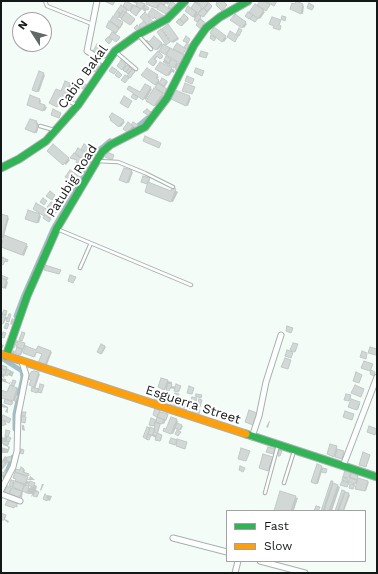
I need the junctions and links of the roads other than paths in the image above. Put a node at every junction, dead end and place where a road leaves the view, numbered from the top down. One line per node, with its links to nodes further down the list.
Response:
1 (45, 1): 5 (lane)
2 (97, 1): 5 (street)
3 (185, 1): 6 (street, Cabio Bakal)
4 (248, 1): 15 (street, Patubig Road)
5 (92, 24): 9 (street)
6 (138, 35): 7 (lane); 8 (street, Cabio Bakal)
7 (151, 48)
8 (115, 52): 9 (street, Cabio Bakal); 10 (lane)
9 (108, 61): 12 (street, Cabio Bakal)
10 (136, 69)
11 (65, 100): 12 (lane)
12 (78, 105): 14 (street, Cabio Bakal)
13 (40, 126): 14 (lane)
14 (56, 132): 16 (street, Cabio Bakal)
15 (97, 161): 17 (lane); 18 (street, Patubig Road)
16 (1, 168)
17 (173, 187)
18 (57, 228): 19 (lane); 23 (street, Patubig Road)
19 (91, 242): 20 (lane); 21 (lane)
20 (80, 268)
21 (191, 285)
22 (281, 335): 26 (street)
23 (3, 355): 24 (street, Esguerra Street)
24 (22, 362): 26 (street, Esguerra Street); 32 (street)
25 (377, 377): 29 (street)
26 (252, 437): 27 (street, Esguerra Street)
27 (278, 445): 28 (street, Esguerra Street); 33 (lane)
28 (294, 450): 29 (street, Esguerra Street); 31 (lane)
29 (343, 466): 30 (street, Esguerra Street)
30 (377, 478)
31 (284, 483)
32 (1, 490)
33 (264, 493)
34 (1, 494): 35 (street)
35 (20, 501)
36 (173, 538): 37 (street)
37 (226, 552)
38 (238, 562): 40 (street)
39 (264, 562): 41 (street)
40 (235, 573)
41 (305, 573)

